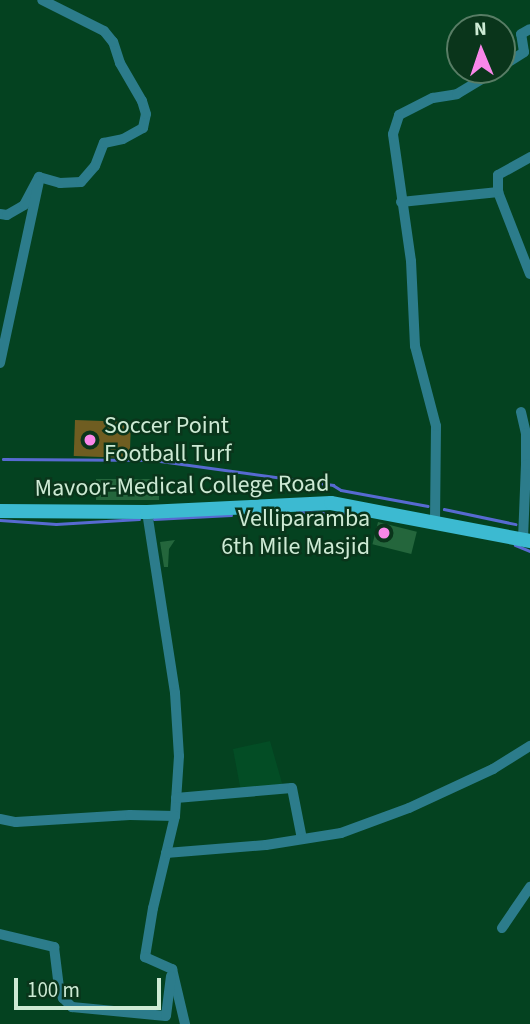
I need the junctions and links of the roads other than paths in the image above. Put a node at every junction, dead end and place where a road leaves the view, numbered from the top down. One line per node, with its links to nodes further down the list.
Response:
1 (42, 0): 6 (street)
2 (530, 29): 3 (street)
3 (527, 56)
4 (474, 84): 8 (street)
5 (530, 157): 7 (street)
6 (39, 177): 9 (street); 11 (street)
7 (498, 192): 8 (street); 10 (street)
8 (401, 202): 16 (street)
9 (0, 214)
10 (530, 274)
11 (0, 363)
12 (521, 412): 13 (street)
13 (528, 464): 17 (street)
14 (0, 512): 15 (main road, Mavoor-Medical College Road)
15 (147, 512): 16 (main road, Mavoor-Medical College Road); 19 (street)
16 (435, 522): 17 (main road, Mavoor-Medical College Road)
17 (527, 540)
18 (530, 746): 22 (street)
19 (176, 798): 20 (street); 22 (street)
20 (175, 816): 21 (street); 23 (street)
21 (0, 819)
22 (302, 839): 23 (street)
23 (166, 853): 27 (street)
24 (530, 887): 25 (street)
25 (502, 928)
26 (0, 934): 27 (street)
27 (172, 969): 28 (street)
28 (185, 1024)

